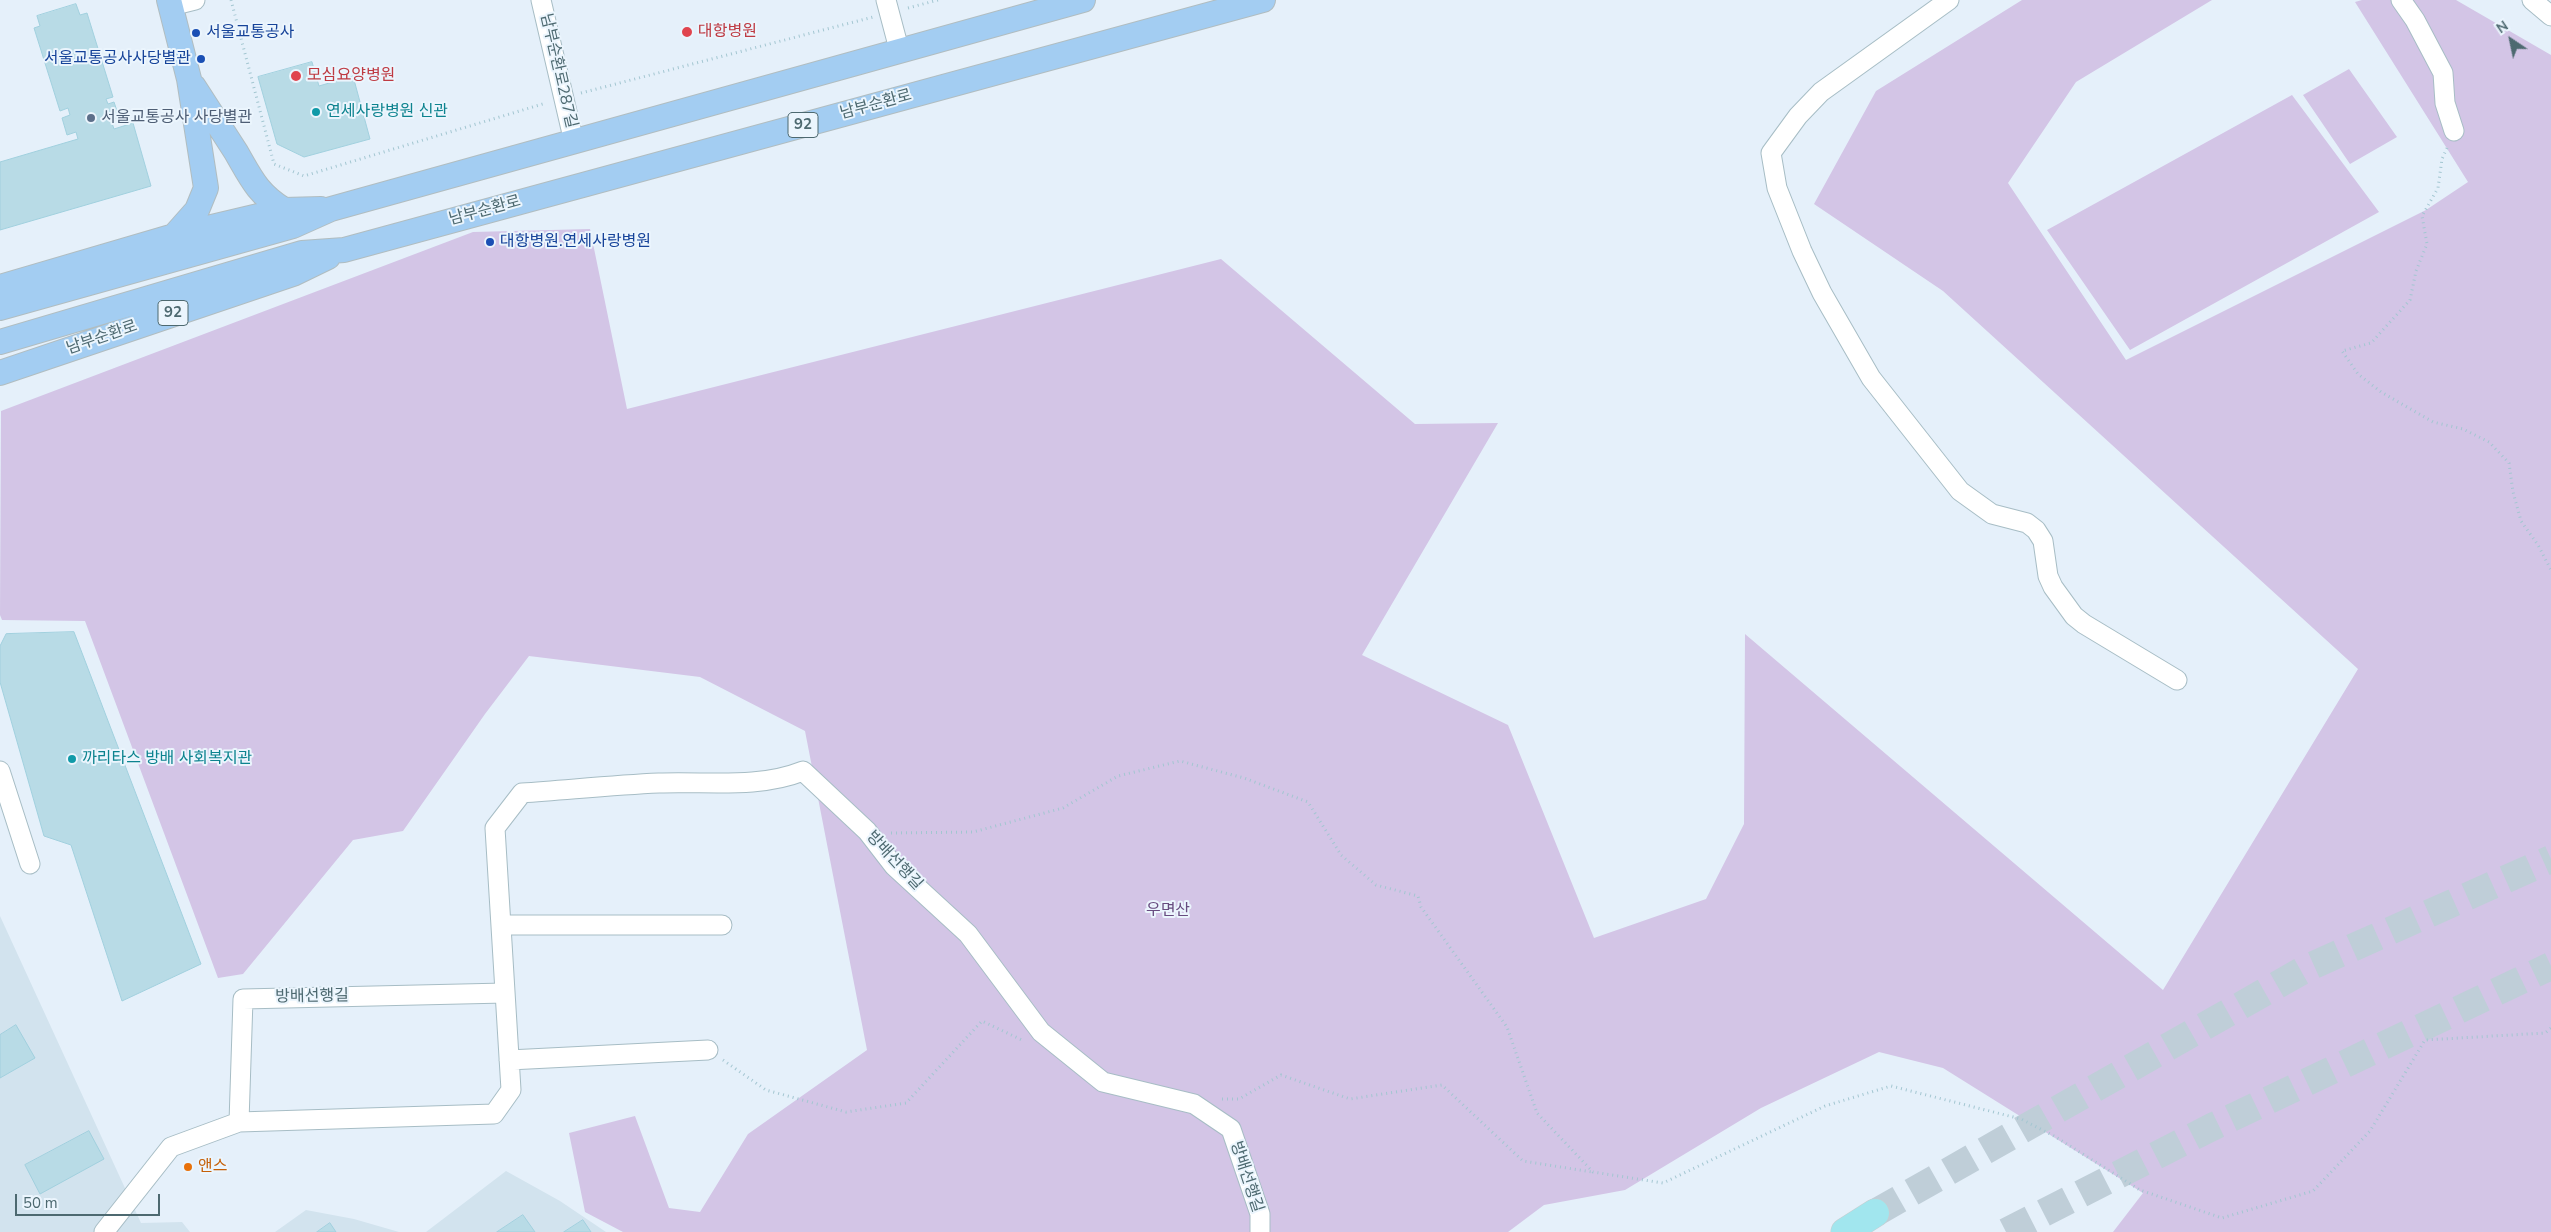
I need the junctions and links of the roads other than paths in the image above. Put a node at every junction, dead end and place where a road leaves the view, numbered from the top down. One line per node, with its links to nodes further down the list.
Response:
1 (195, 0): 8 (street)
2 (541, 0): 14 (street, 남부순환로287길)
3 (1083, 0): 11 (main road)
4 (1264, 0): 18 (main road, 남부순환로 / 92)
5 (1949, 0): 23 (street)
6 (2401, 0): 13 (street)
7 (2532, 0): 10 (street)
8 (170, 3): 12 (main road)
9 (887, 7): 11 (street)
10 (2551, 16)
11 (899, 49): 14 (main road)
12 (189, 79): 16 (main road); 17 (main road)
13 (2454, 131)
14 (574, 142): 15 (main road)
15 (330, 209): 16 (main road); 20 (main road)
16 (284, 210): 17 (main road)
17 (174, 236): 19 (main road)
18 (344, 250): 21 (main road, 남부순환로 / 92); 22 (main road, 남부순환로 / 92)
19 (0, 288)
20 (0, 308)
21 (0, 342)
22 (0, 373)
23 (2177, 680)
24 (0, 771): 25 (street)
25 (30, 864)
26 (501, 924): 27 (street); 28 (street, 방배선행길); 34 (street, 방배선행길)
27 (722, 925)
28 (505, 993): 30 (street, 방배선행길); 31 (street, 방배선행길)
29 (708, 1050): 30 (street)
30 (509, 1060): 31 (street, 방배선행길)
31 (239, 1122): 33 (street, 방배선행길)
32 (1875, 1213): 35 (highway)
33 (104, 1232)
34 (1260, 1232)
35 (1845, 1232)

